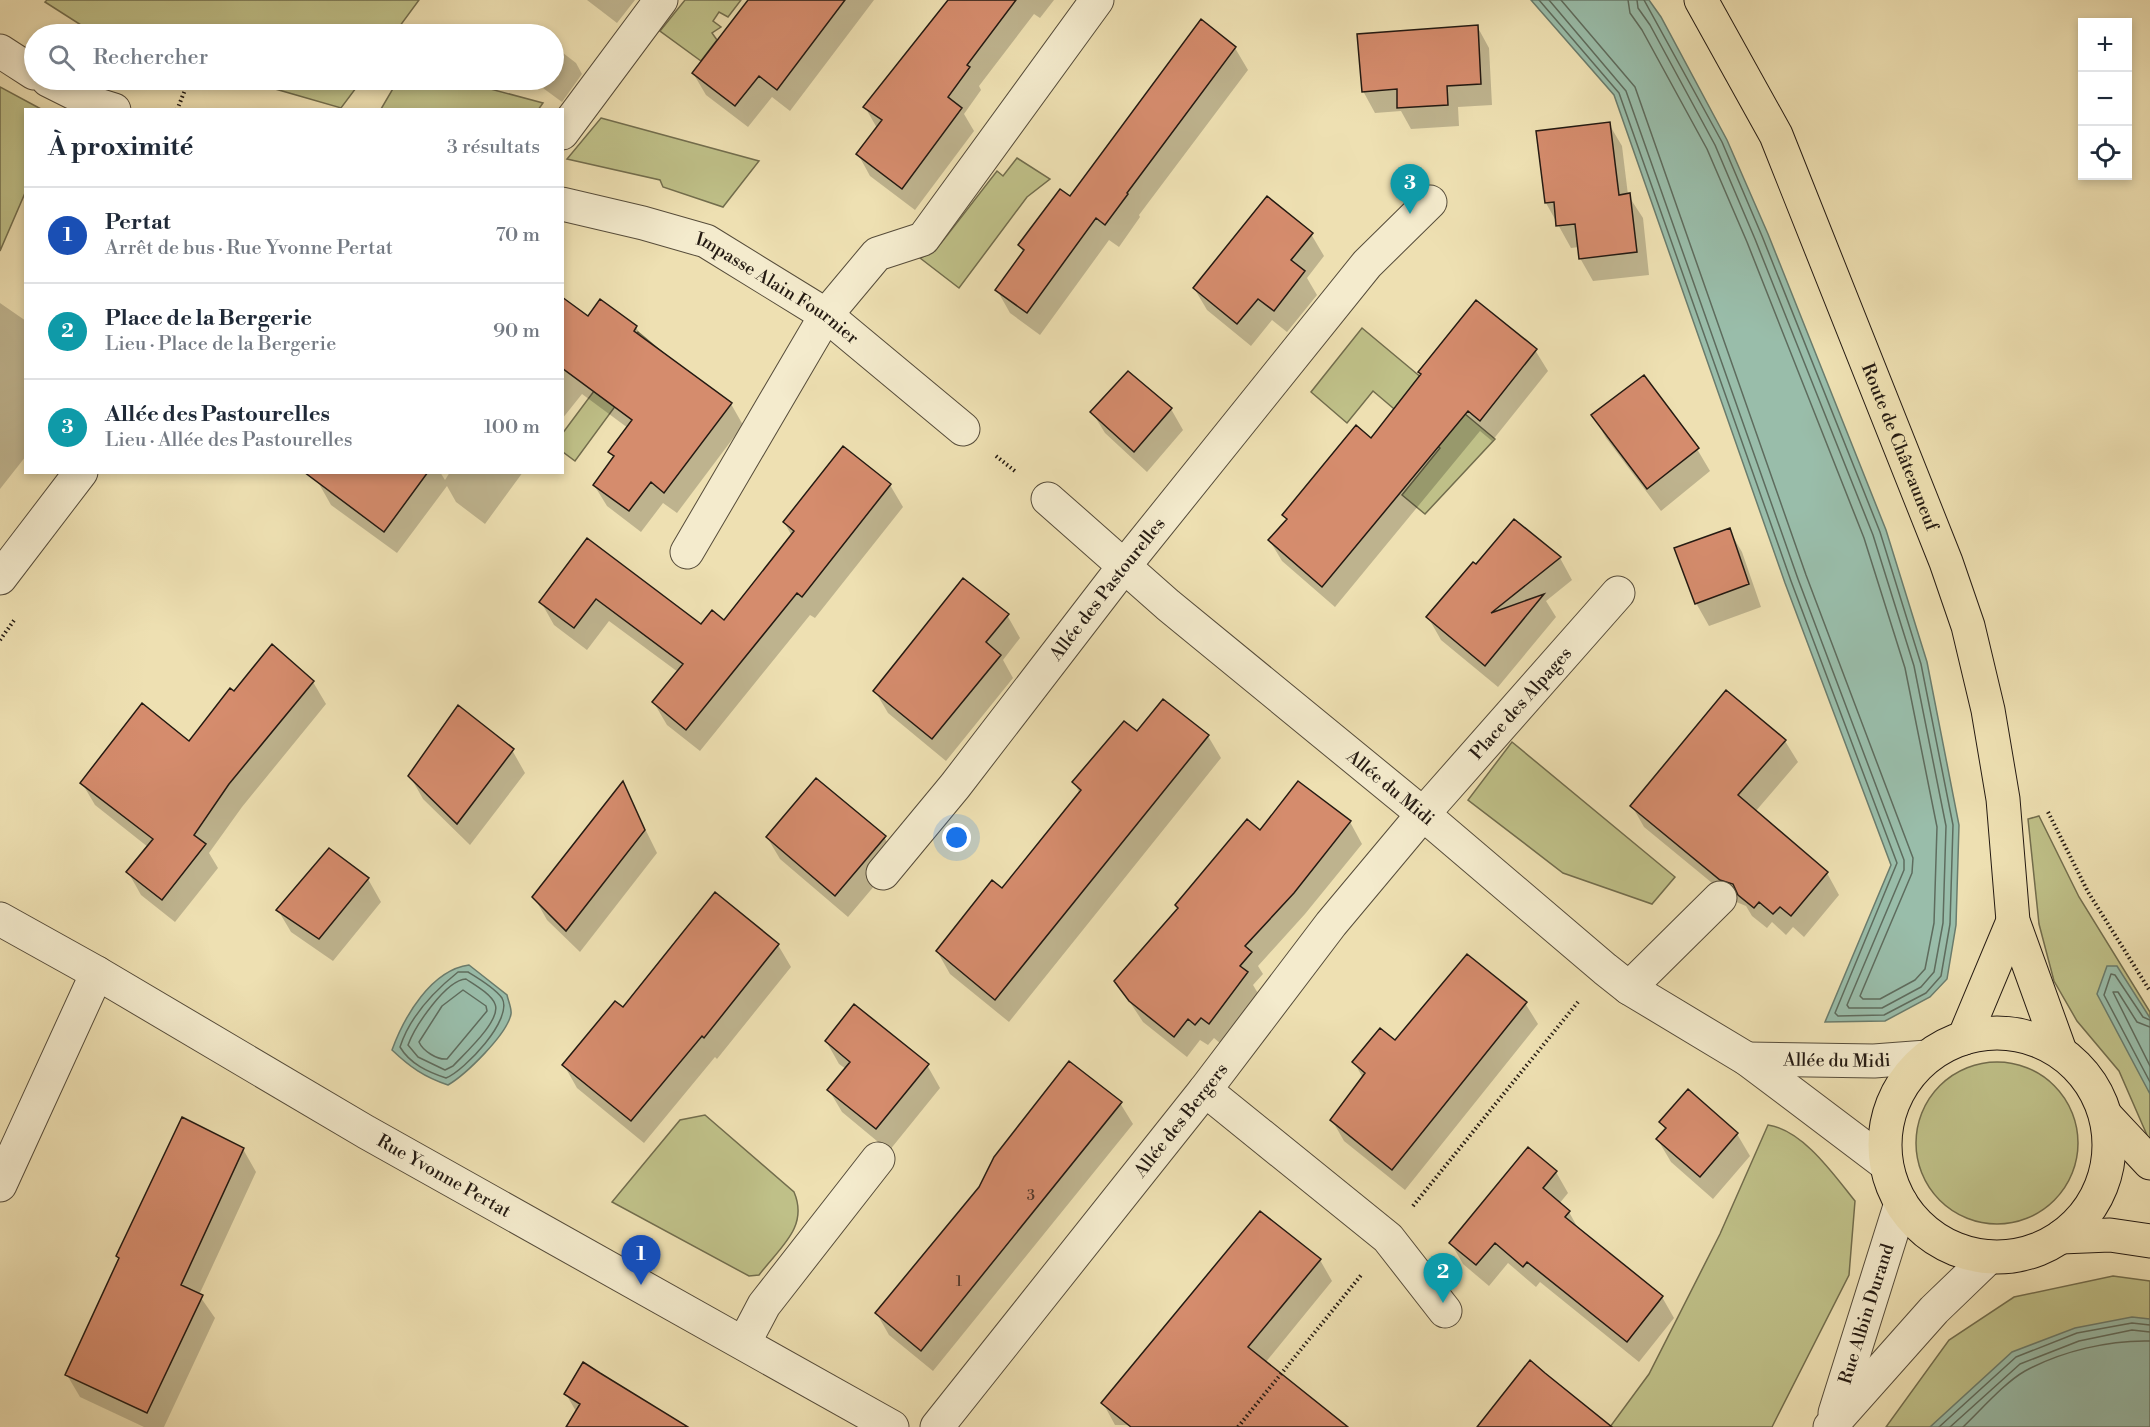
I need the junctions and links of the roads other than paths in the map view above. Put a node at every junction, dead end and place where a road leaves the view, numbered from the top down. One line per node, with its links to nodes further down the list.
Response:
1 (661, 0): 8 (street)
2 (1097, 0): 11 (street)
3 (1701, 0): 23 (main road, Route de Châteauneuf)
4 (0, 51): 5 (street)
5 (24, 67)
6 (68, 90): 7 (street)
7 (108, 108)
8 (564, 130)
9 (1430, 202): 16 (street, Allée des Pastourelles)
10 (564, 204): 11 (street, Impasse Alain Fournier)
11 (826, 315): 12 (street, Impasse Alain Fournier); 15 (street)
12 (963, 429)
13 (79, 474): 17 (street)
14 (1048, 499): 16 (street, Allée du Midi)
15 (687, 552)
16 (1125, 565): 19 (street, Allée du Midi); 20 (street, Allée des Pastourelles)
17 (0, 578)
18 (1618, 593): 19 (street, Place des Alpages)
19 (1423, 814): 25 (street, Allée du Midi); 30 (street, Allée des Bergers)
20 (883, 873)
21 (1720, 898): 25 (street)
22 (0, 919): 24 (street, Rue Yvonne Pertat)
23 (2013, 921): 26 (main road, Route de Châteauneuf); 27 (main road, Route de Châteauneuf)
24 (97, 973): 35 (street); 41 (street, Rue Yvonne Pertat)
25 (1617, 978): 29 (street, Allée du Midi)
26 (1964, 1038): 27 (main road); 28 (main road)
27 (2060, 1051): 31 (main road)
28 (1926, 1057): 29 (street, Allée du Midi); 34 (main road)
29 (1747, 1059): 34 (street, Allée du Midi)
30 (1205, 1090): 40 (street); 44 (street, Allée des Bergers)
31 (2106, 1116): 33 (main road); 37 (main road)
32 (878, 1159): 41 (street)
33 (2150, 1163)
34 (1886, 1164): 36 (main road)
35 (0, 1185)
36 (1901, 1203): 39 (main road); 42 (street, Rue Albin Durand)
37 (2061, 1237): 38 (main road); 39 (main road)
38 (2150, 1241)
39 (1989, 1257): 42 (street, Rue Albin Durand)
40 (1445, 1311)
41 (744, 1343): 43 (street, Rue Yvonne Pertat)
42 (1830, 1426)
43 (892, 1427)
44 (937, 1427)

